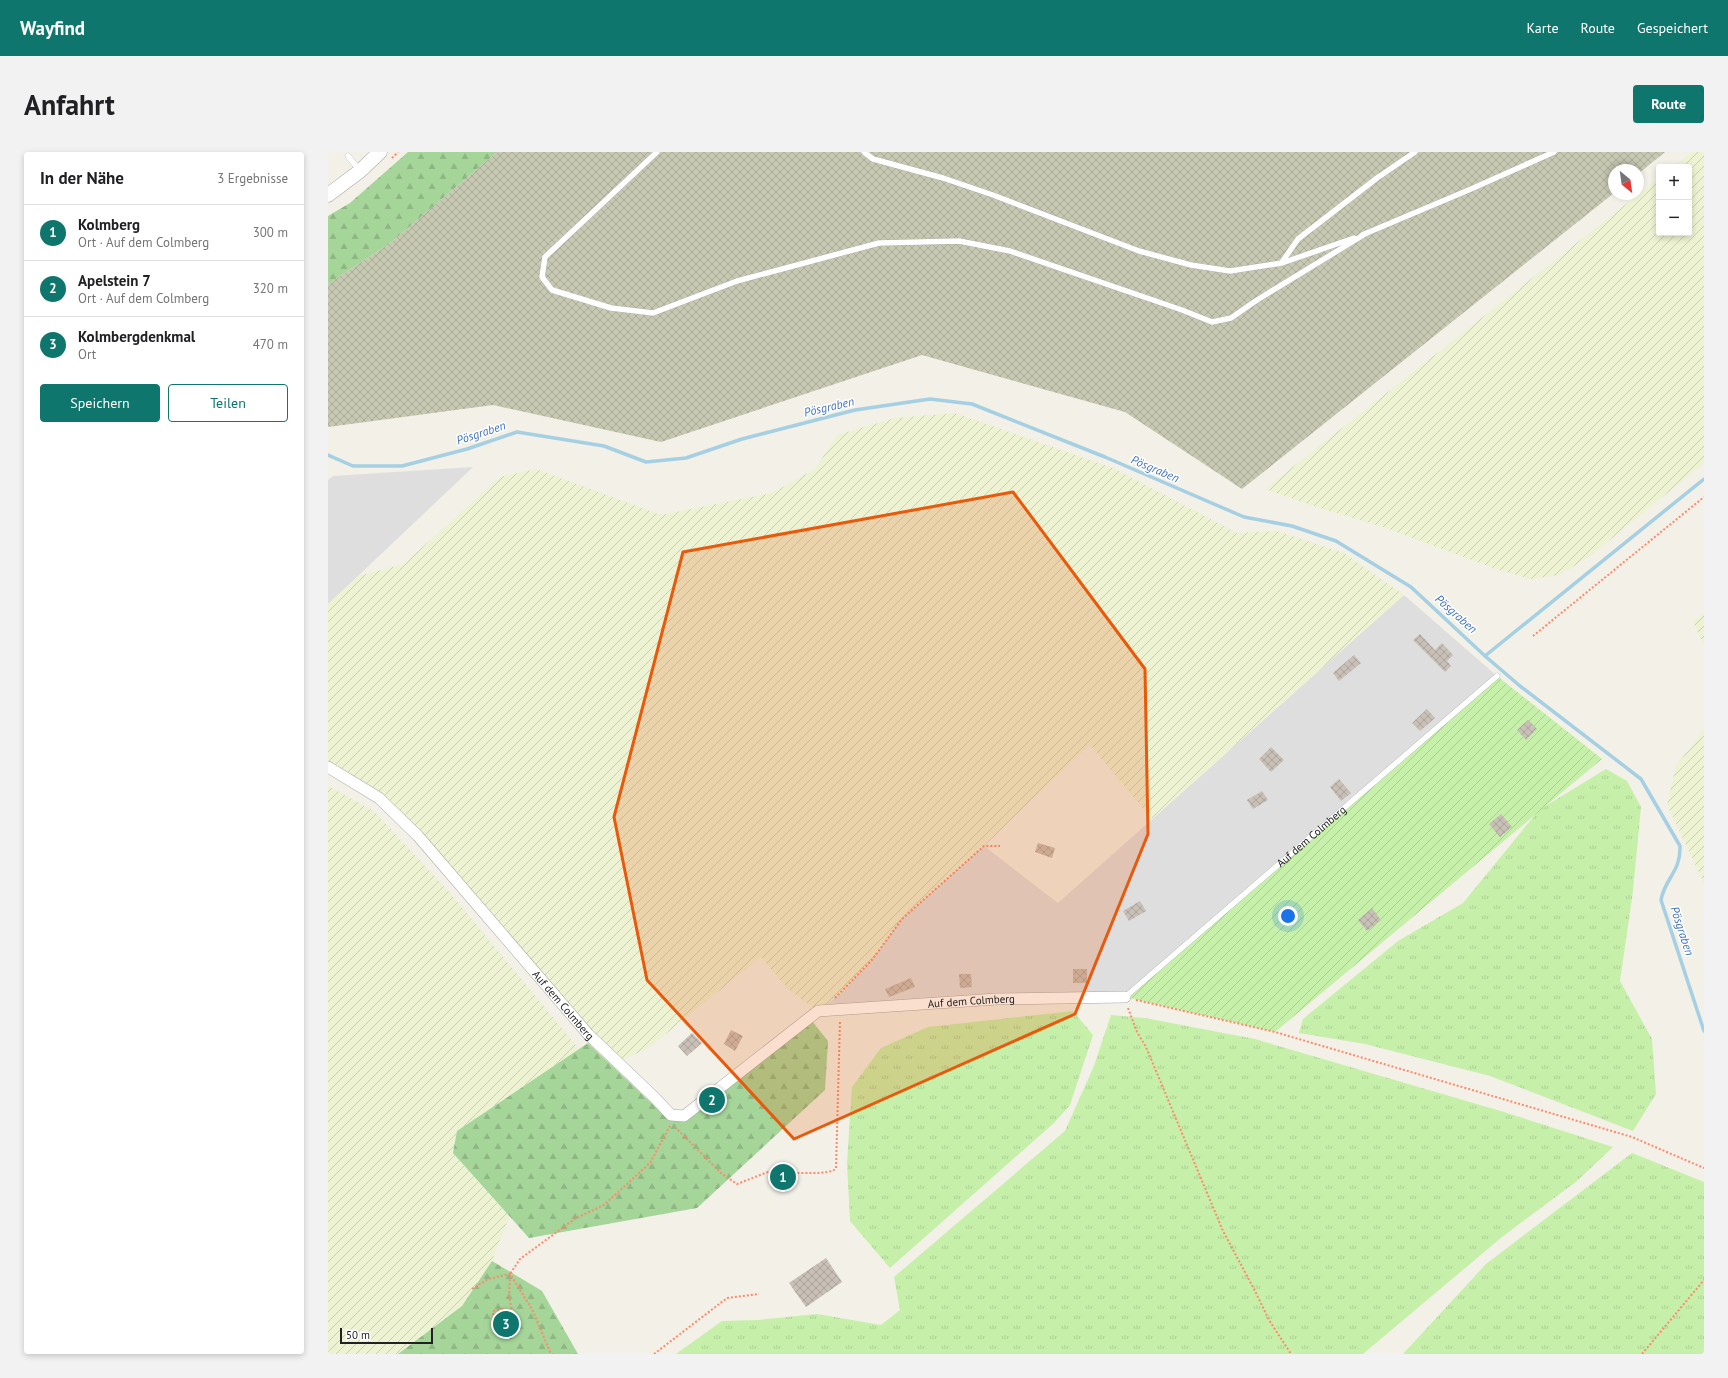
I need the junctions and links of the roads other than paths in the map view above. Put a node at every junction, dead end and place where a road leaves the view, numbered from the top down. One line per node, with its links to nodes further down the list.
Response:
1 (380, 152): 7 (street)
2 (657, 152): 9 (lane)
3 (864, 152): 10 (lane)
4 (1415, 152): 10 (lane)
5 (1554, 152): 9 (lane)
6 (348, 156): 7 (lane)
7 (360, 171): 8 (street)
8 (328, 195)
9 (1365, 234): 10 (lane)
10 (1282, 262)
11 (1497, 676): 13 (lane, Auf dem Colmberg)
12 (328, 767): 13 (street, Auf dem Colmberg)
13 (1125, 997)

